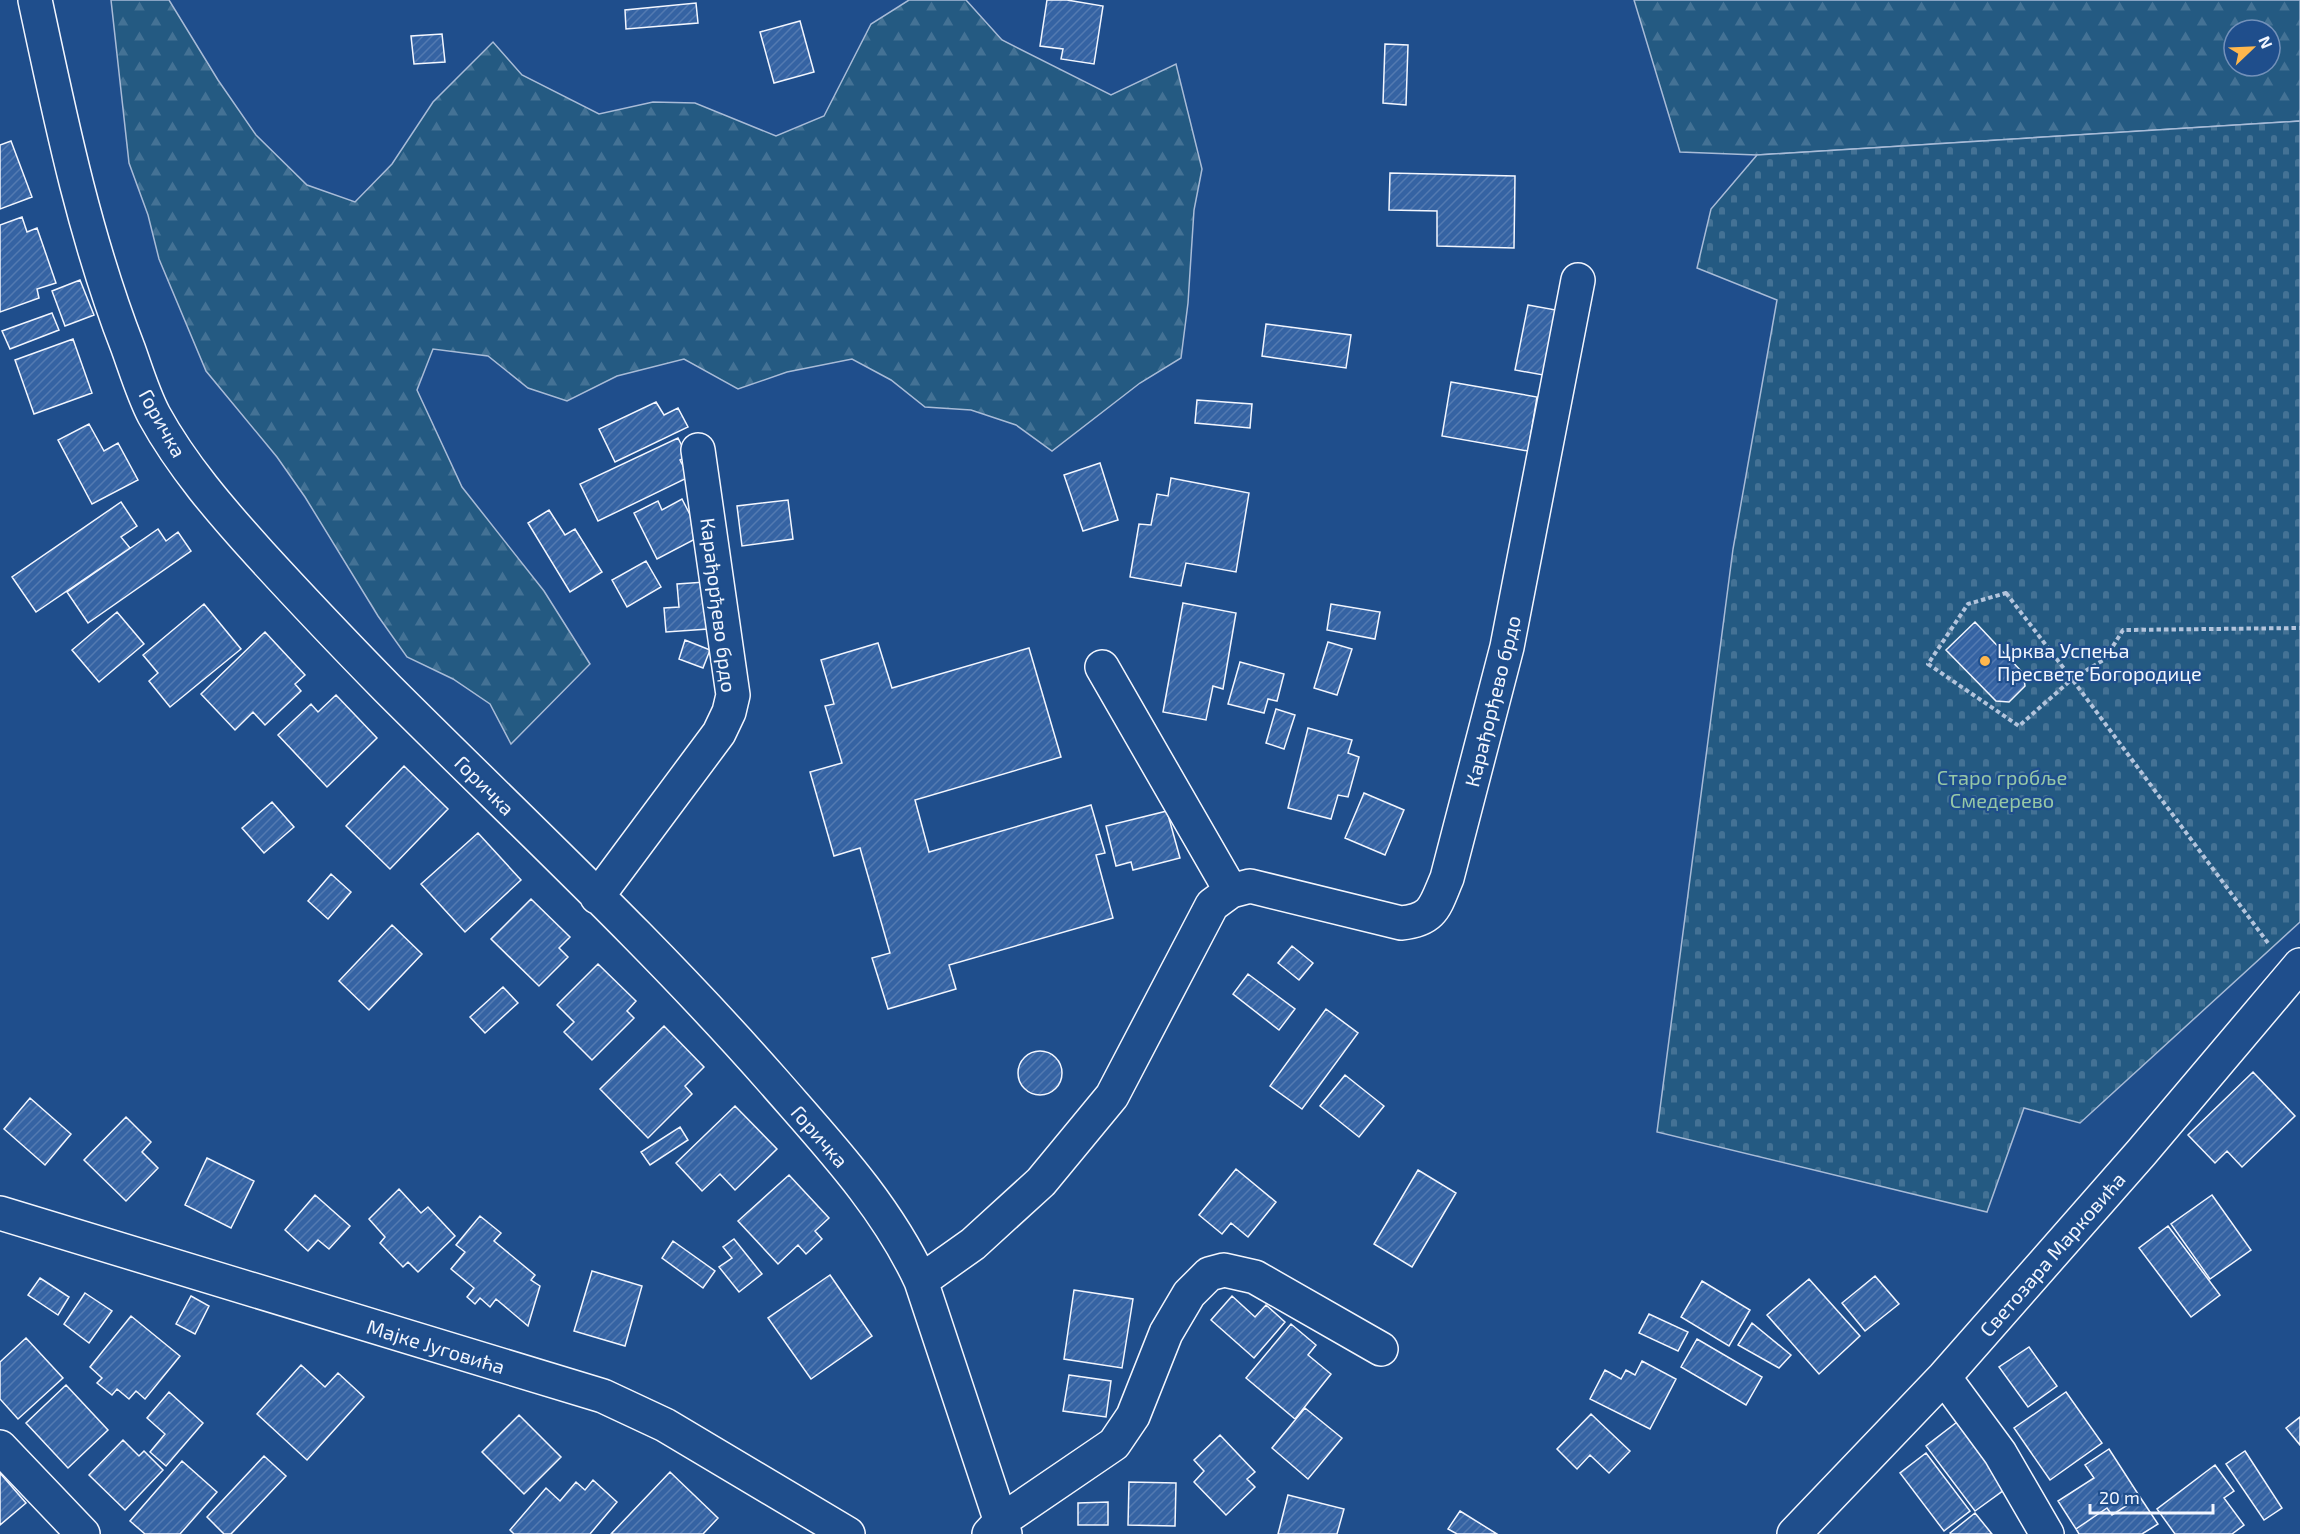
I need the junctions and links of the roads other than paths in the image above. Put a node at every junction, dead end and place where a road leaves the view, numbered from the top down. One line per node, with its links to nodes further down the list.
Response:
1 (35, 0): 6 (street, Горичка)
2 (1578, 280): 5 (street, Карађорђево брдо)
3 (698, 450): 6 (street, Карађорђево брдо)
4 (1102, 667): 5 (street)
5 (1231, 891): 9 (street)
6 (597, 897): 9 (street, Горичка)
7 (2297, 976): 11 (street, Светозара Марковића)
8 (0, 1213): 15 (street, Мајке Југовића)
9 (921, 1281): 13 (street, Горичка)
10 (1381, 1349): 13 (street)
11 (1944, 1377): 16 (street, Светозара Марковића); 17 (street)
12 (0, 1447): 14 (street)
13 (998, 1530)
14 (83, 1534)
15 (848, 1534)
16 (1794, 1534)
17 (2047, 1534)

